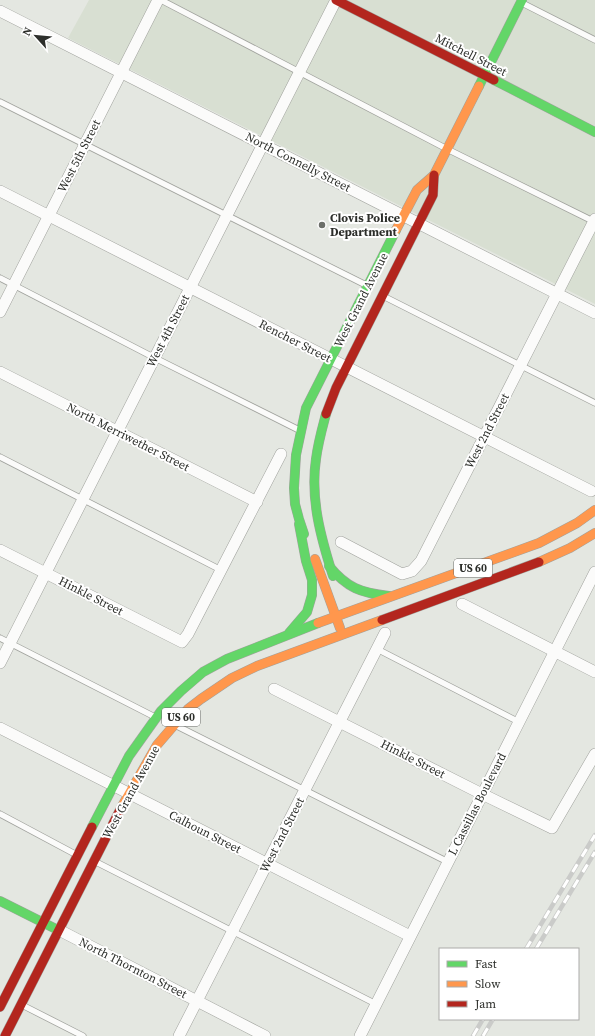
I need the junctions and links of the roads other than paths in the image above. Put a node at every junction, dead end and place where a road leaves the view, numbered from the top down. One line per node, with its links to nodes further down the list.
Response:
1 (160, 0): 6 (lane); 7 (street, West 5th Street)
2 (336, 0): 6 (street, West 4th Street); 8 (main road, Mitchell Street)
3 (520, 1): 5 (lane); 8 (main road, West Grand Avenue)
4 (0, 11): 7 (street, North Connelly Street)
5 (595, 40)
6 (300, 72): 11 (street, West 4th Street); 13 (lane)
7 (122, 73): 11 (street, North Connelly Street); 12 (street, West 5th Street)
8 (485, 75): 10 (main road, Mitchell Street); 13 (main road, West Grand Avenue)
9 (0, 102): 12 (lane)
10 (595, 132)
11 (263, 144): 16 (street, West 4th Street); 18 (street, North Connelly Street)
12 (85, 145): 16 (lane); 17 (street, West 5th Street)
13 (447, 149): 14 (main road, West Grand Avenue); 19 (lane)
14 (434, 175): 18 (main road, West Grand Avenue); 20 (main road, West Grand Avenue)
15 (0, 191): 17 (street, Rencher Street)
16 (227, 215): 23 (lane); 24 (street, West 4th Street)
17 (49, 216): 22 (street, West 5th Street); 24 (street, Rencher Street)
18 (404, 216): 20 (street, North Connelly Street); 23 (main road, West Grand Avenue)
19 (595, 221): 25 (street, West 2nd Street)
20 (419, 223): 25 (street, North Connelly Street); 26 (main road, West Grand Avenue)
21 (0, 278): 22 (lane)
22 (14, 285): 27 (street, West 5th Street); 29 (lane)
23 (368, 286): 30 (main road, West Grand Avenue)
24 (190, 288): 29 (street, West 4th Street); 30 (street, Rencher Street)
25 (556, 293): 28 (street, North Connelly Street); 31 (street, West 2nd Street)
26 (382, 296): 31 (lane); 32 (main road, West Grand Avenue)
27 (0, 312)
28 (595, 313)
29 (154, 358): 35 (street, West 4th Street); 36 (lane)
30 (331, 359): 32 (street, Rencher Street); 36 (main road, West Grand Avenue)
31 (520, 366): 34 (lane); 37 (street, West 2nd Street)
32 (347, 367): 37 (street, Rencher Street); 48 (main road, West Grand Avenue)
33 (0, 372): 35 (street, North Merriwether Street)
34 (595, 403)
35 (118, 431): 41 (street, West 4th Street); 42 (street, North Merriwether Street)
36 (300, 431): 44 (main road, West Grand Avenue)
37 (484, 436): 40 (street, Rencher Street); 46 (street, West 2nd Street)
38 (281, 454): 42 (street)
39 (0, 457): 41 (lane)
40 (591, 491)
41 (83, 499): 49 (lane); 51 (street, West 4th Street)
42 (257, 502): 49 (street)
43 (595, 510): 53 (main road, US 60)
44 (299, 524): 55 (main road, West Grand Avenue); 57 (main road)
45 (595, 533): 55 (main road, US 60)
46 (341, 542)
47 (0, 550): 51 (street, Hinkle Street)
48 (329, 566): 52 (main road, West Grand Avenue); 53 (main road)
49 (221, 570): 51 (street, Hinkle Street)
50 (595, 572): 61 (street, L Cassillas Boulevard)
51 (46, 573): 59 (street, West 4th Street)
52 (336, 586)
53 (393, 596): 55 (main road, US 60)
54 (462, 604): 61 (street)
55 (345, 618): 57 (main road, West Grand Avenue / US 60); 58 (main road, West Grand Avenue); 58 (main road, West Grand Avenue / US 60)
56 (385, 633): 60 (street, West 2nd Street)
57 (288, 634): 65 (main road, West Grand Avenue / US 60)
58 (342, 634): 68 (main road, West Grand Avenue / US 60)
59 (5, 641): 62 (street, West 4th Street); 65 (lane)
60 (377, 649): 66 (street, West 2nd Street); 67 (lane)
61 (555, 651): 63 (street); 67 (street, L Cassillas Boulevard)
62 (0, 663)
63 (595, 672)
64 (274, 688): 66 (street, Hinkle Street)
65 (156, 718): 71 (main road, West Grand Avenue / US 60)
66 (339, 722): 72 (street, West 2nd Street); 74 (street, Hinkle Street)
67 (519, 722): 74 (street, L Cassillas Boulevard)
68 (174, 724): 72 (lane); 73 (main road, West Grand Avenue / US 60)
69 (0, 728): 71 (street, Calhoun Street)
70 (595, 754): 74 (street, Hinkle Street)
71 (114, 786): 73 (street, Calhoun Street); 76 (main road, West Grand Avenue / US 60)
72 (304, 791): 78 (lane); 79 (street, West 2nd Street)
73 (129, 793): 77 (main road, West Grand Avenue / US 60); 79 (street, Calhoun Street)
74 (482, 794): 78 (street, L Cassillas Boulevard)
75 (0, 814): 76 (lane)
76 (78, 855): 81 (main road, West Grand Avenue / US 60)
77 (94, 861): 82 (main road, West Grand Avenue / US 60); 83 (lane)
78 (448, 862): 84 (street, L Cassillas Boulevard)
79 (268, 864): 83 (street, West 2nd Street); 84 (street, Calhoun Street)
80 (0, 901): 81 (main road, North Thornton Street)
81 (44, 922): 82 (main road, North Thornton Street); 85 (main road, West Grand Avenue / US 60)
82 (59, 930): 86 (street, North Thornton Street); 87 (main road, West Grand Avenue / US 60)
83 (233, 931): 86 (street, West 2nd Street); 88 (lane)
84 (410, 936): 88 (street, L Cassillas Boulevard)
85 (3, 995): 89 (main road, West Grand Avenue / US 60)
86 (197, 1001): 92 (street, West 2nd Street); 93 (street, North Thornton Street)
87 (21, 1004): 90 (main road, West Grand Avenue / US 60); 91 (lane)
88 (376, 1004): 94 (street, L Cassillas Boulevard)
89 (0, 1008)
90 (5, 1036)
91 (83, 1036)
92 (179, 1036)
93 (265, 1036)
94 (360, 1036)

